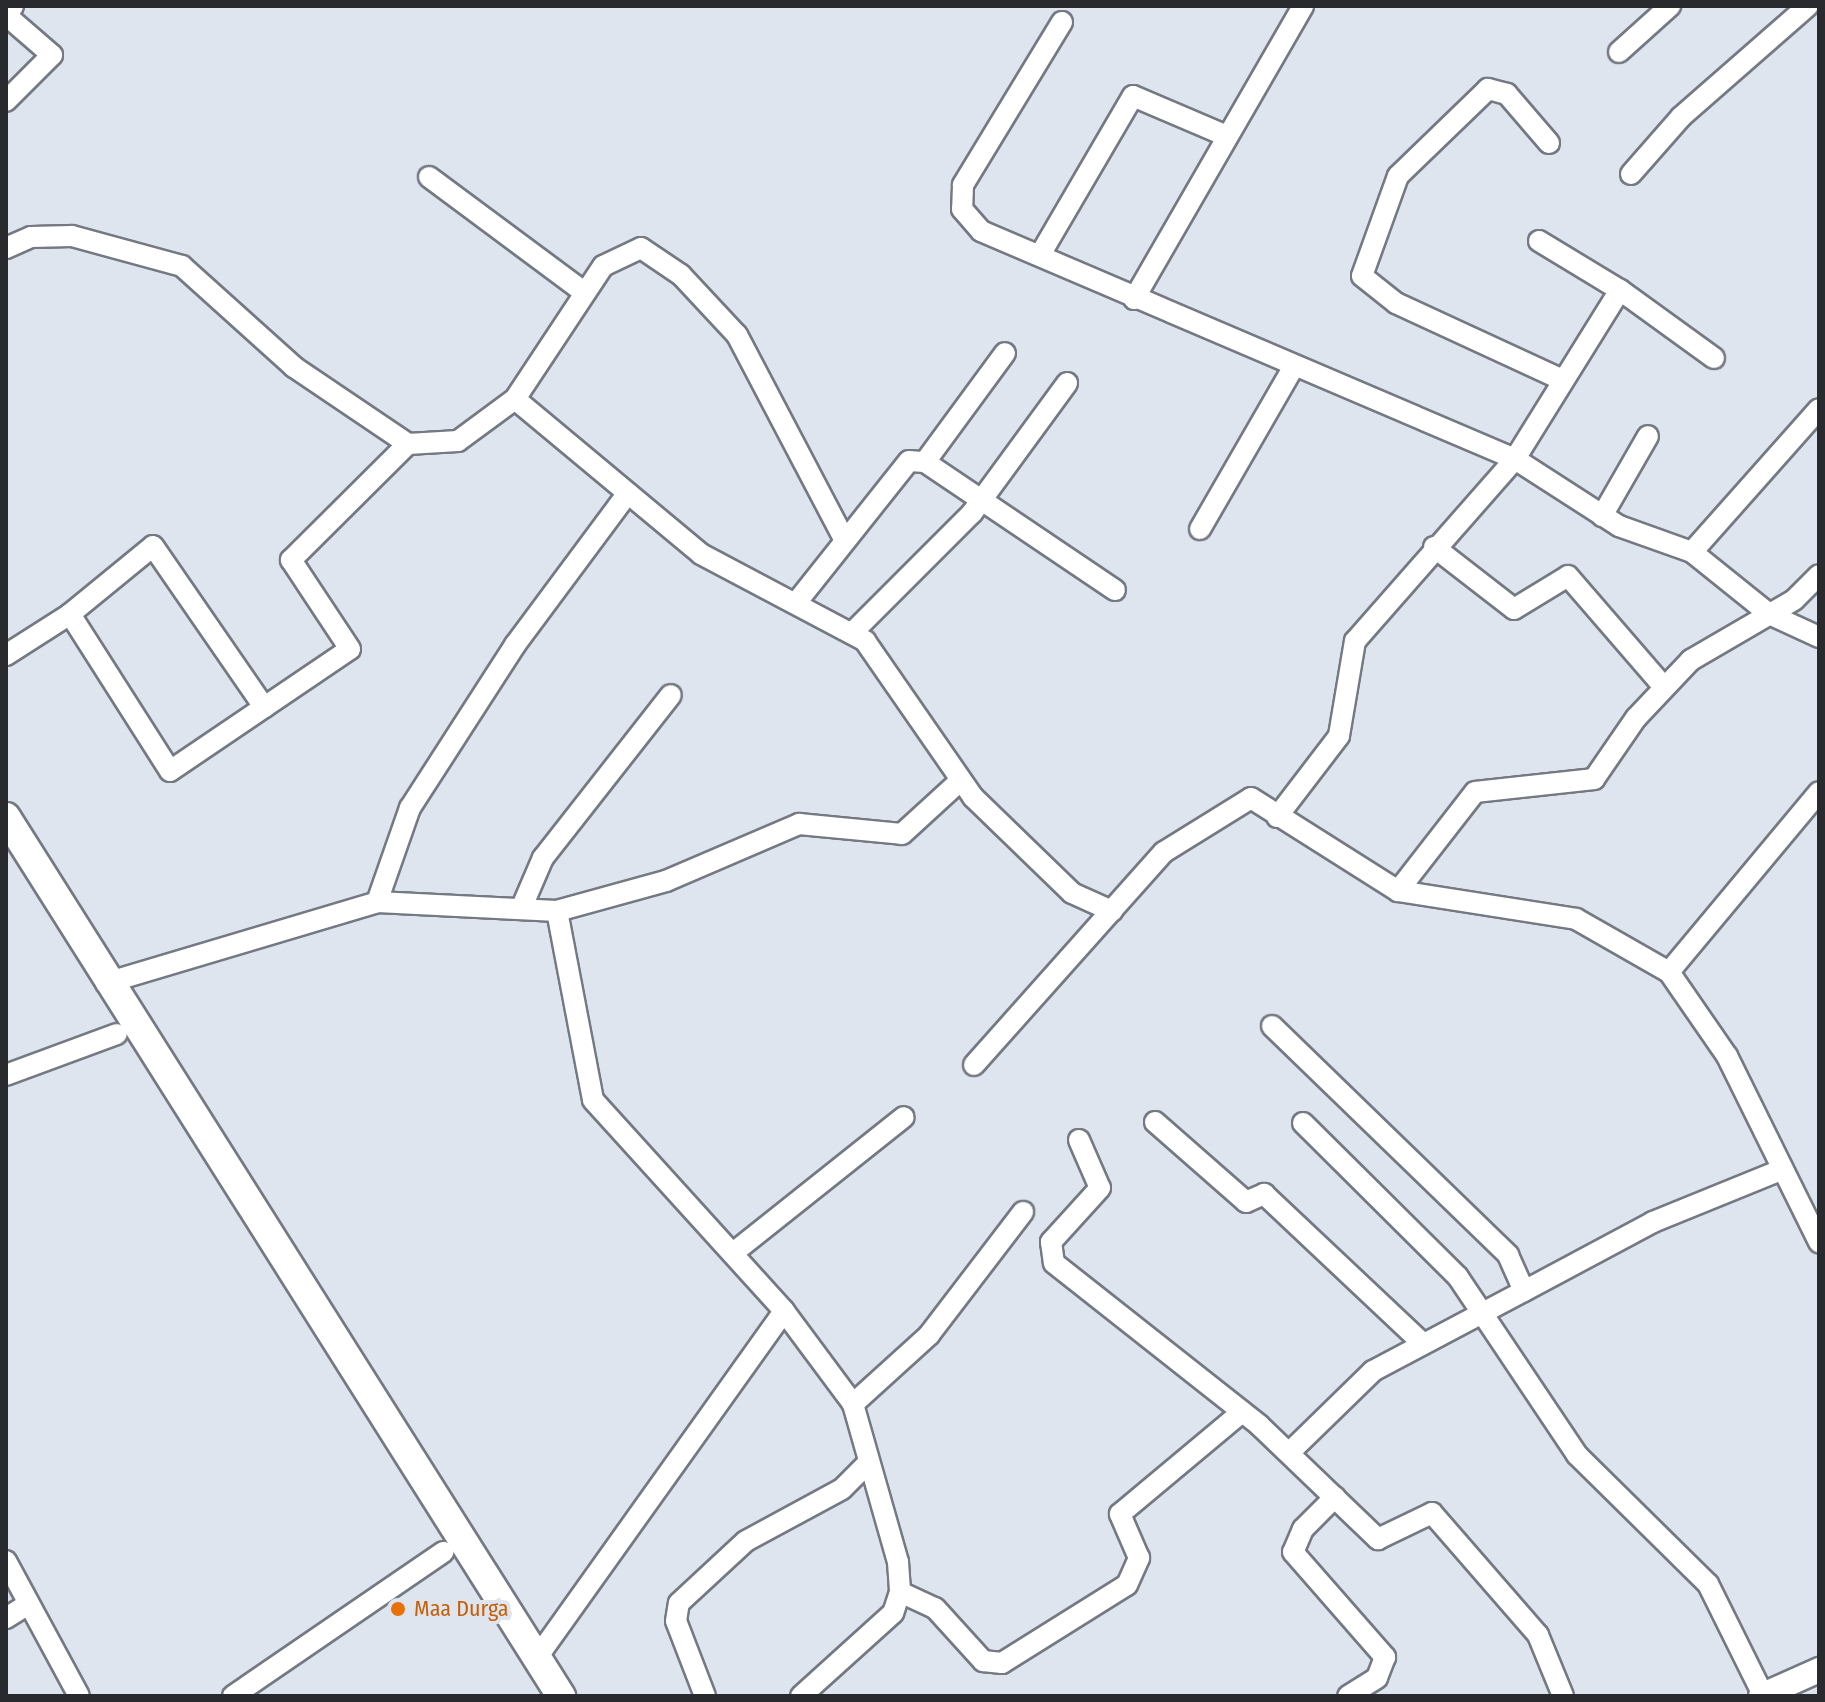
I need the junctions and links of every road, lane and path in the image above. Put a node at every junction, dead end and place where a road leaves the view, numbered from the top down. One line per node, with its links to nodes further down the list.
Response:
1 (13, 6): 7 (street)
2 (1303, 6): 8 (street)
3 (1670, 6): 6 (street)
4 (1808, 6): 10 (street)
5 (1062, 22): 14 (street)
6 (1619, 52)
7 (6, 101)
8 (1227, 136): 14 (street); 17 (street)
9 (1549, 143): 21 (street)
10 (1631, 174)
11 (429, 177): 16 (street)
12 (1539, 241): 15 (street)
13 (6, 248): 26 (street)
14 (1040, 255): 17 (street)
15 (1620, 290): 19 (street); 21 (street)
16 (585, 293): 23 (street); 33 (street)
17 (1134, 299): 20 (street)
18 (1005, 353): 28 (street)
19 (1714, 358)
20 (1294, 366): 27 (street); 32 (street)
21 (1563, 380): 27 (street)
22 (1067, 383): 30 (street)
23 (515, 399): 26 (street); 29 (street)
24 (1819, 409): 35 (street)
25 (1648, 436): 31 (street)
26 (408, 444): 46 (street)
27 (1515, 459): 31 (street); 34 (street)
28 (925, 462): 30 (street); 33 (street)
29 (628, 493): 38 (street); 53 (street)
30 (981, 499): 37 (street); 41 (street)
31 (1602, 516): 35 (street)
32 (1200, 529)
33 (844, 539): 38 (street)
34 (1434, 547): 44 (street); 50 (street)
35 (1692, 552): 40 (street)
36 (1819, 575): 40 (street)
37 (1115, 590)
38 (796, 603): 41 (street)
39 (70, 614): 43 (street); 46 (street); 46 (street)
40 (1769, 614): 42 (street); 44 (street)
41 (852, 633): 47 (street)
42 (1819, 637)
43 (6, 655)
44 (1663, 686): 52 (street)
45 (671, 695): 54 (street)
46 (264, 707)
47 (960, 781): 55 (street); 56 (street)
48 (1819, 792): 57 (street)
49 (6, 817): 58 (main road)
50 (1277, 817): 52 (street); 56 (street)
51 (6, 853): 60 (main road)
52 (1398, 891): 57 (street)
53 (377, 902): 54 (street); 58 (street)
54 (521, 909): 55 (street)
55 (557, 911): 71 (street)
56 (1112, 911): 61 (street)
57 (1669, 972): 68 (street)
58 (106, 983): 63 (main road)
59 (1272, 1026): 72 (street)
60 (117, 1034): 62 (street); 63 (main road)
61 (974, 1065)
62 (6, 1075)
63 (179, 1116): 81 (main road); 86 (main road)
64 (904, 1117): 71 (street)
65 (1155, 1122): 75 (street)
66 (1303, 1123): 74 (street)
67 (1079, 1140): 77 (street)
68 (1781, 1170): 70 (street); 72 (street)
69 (1023, 1212): 76 (street)
70 (1819, 1242)
71 (733, 1253): 73 (street)
72 (1524, 1291): 74 (street)
73 (784, 1311): 76 (street); 86 (street)
74 (1480, 1312): 75 (street); 96 (street)
75 (1419, 1340): 78 (street)
76 (853, 1404): 79 (street)
77 (1242, 1412): 78 (street); 83 (street)
78 (1289, 1453): 80 (street)
79 (869, 1462): 83 (street); 93 (street)
80 (1335, 1497): 88 (street); 95 (street)
81 (443, 1552): 90 (street); 91 (main road)
82 (6, 1561): 84 (street)
83 (900, 1592): 94 (street)
84 (28, 1604): 85 (street); 89 (street)
85 (6, 1618)
86 (536, 1659): 92 (main road)
87 (1819, 1670): 96 (street)
88 (1354, 1695)
89 (79, 1696)
90 (233, 1696)
91 (538, 1696)
92 (561, 1696)
93 (705, 1696)
94 (801, 1696)
95 (1563, 1696)
96 (1762, 1696)

